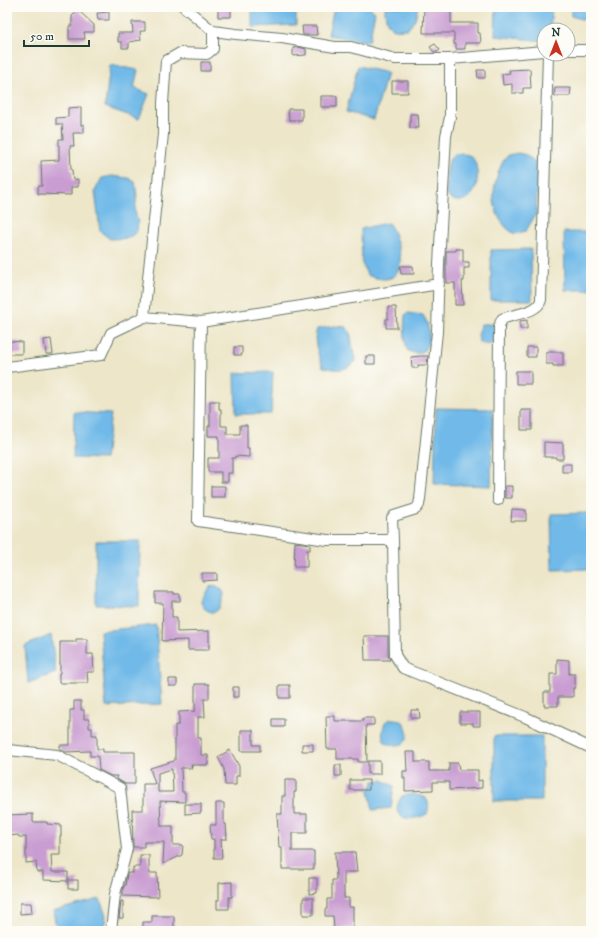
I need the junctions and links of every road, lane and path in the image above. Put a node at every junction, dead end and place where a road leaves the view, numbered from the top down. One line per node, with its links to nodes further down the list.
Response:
1 (184, 7): 2 (street)
2 (213, 31): 6 (street); 9 (street)
3 (576, 50): 4 (street)
4 (591, 50)
5 (536, 51): 6 (street)
6 (450, 59): 8 (street)
7 (548, 62): 12 (street)
8 (440, 284): 10 (street); 13 (street)
9 (144, 317): 10 (street); 11 (street)
10 (201, 322): 13 (street)
11 (7, 367)
12 (498, 500)
13 (393, 540): 15 (street)
14 (7, 747): 16 (street)
15 (591, 748)
16 (111, 931)

